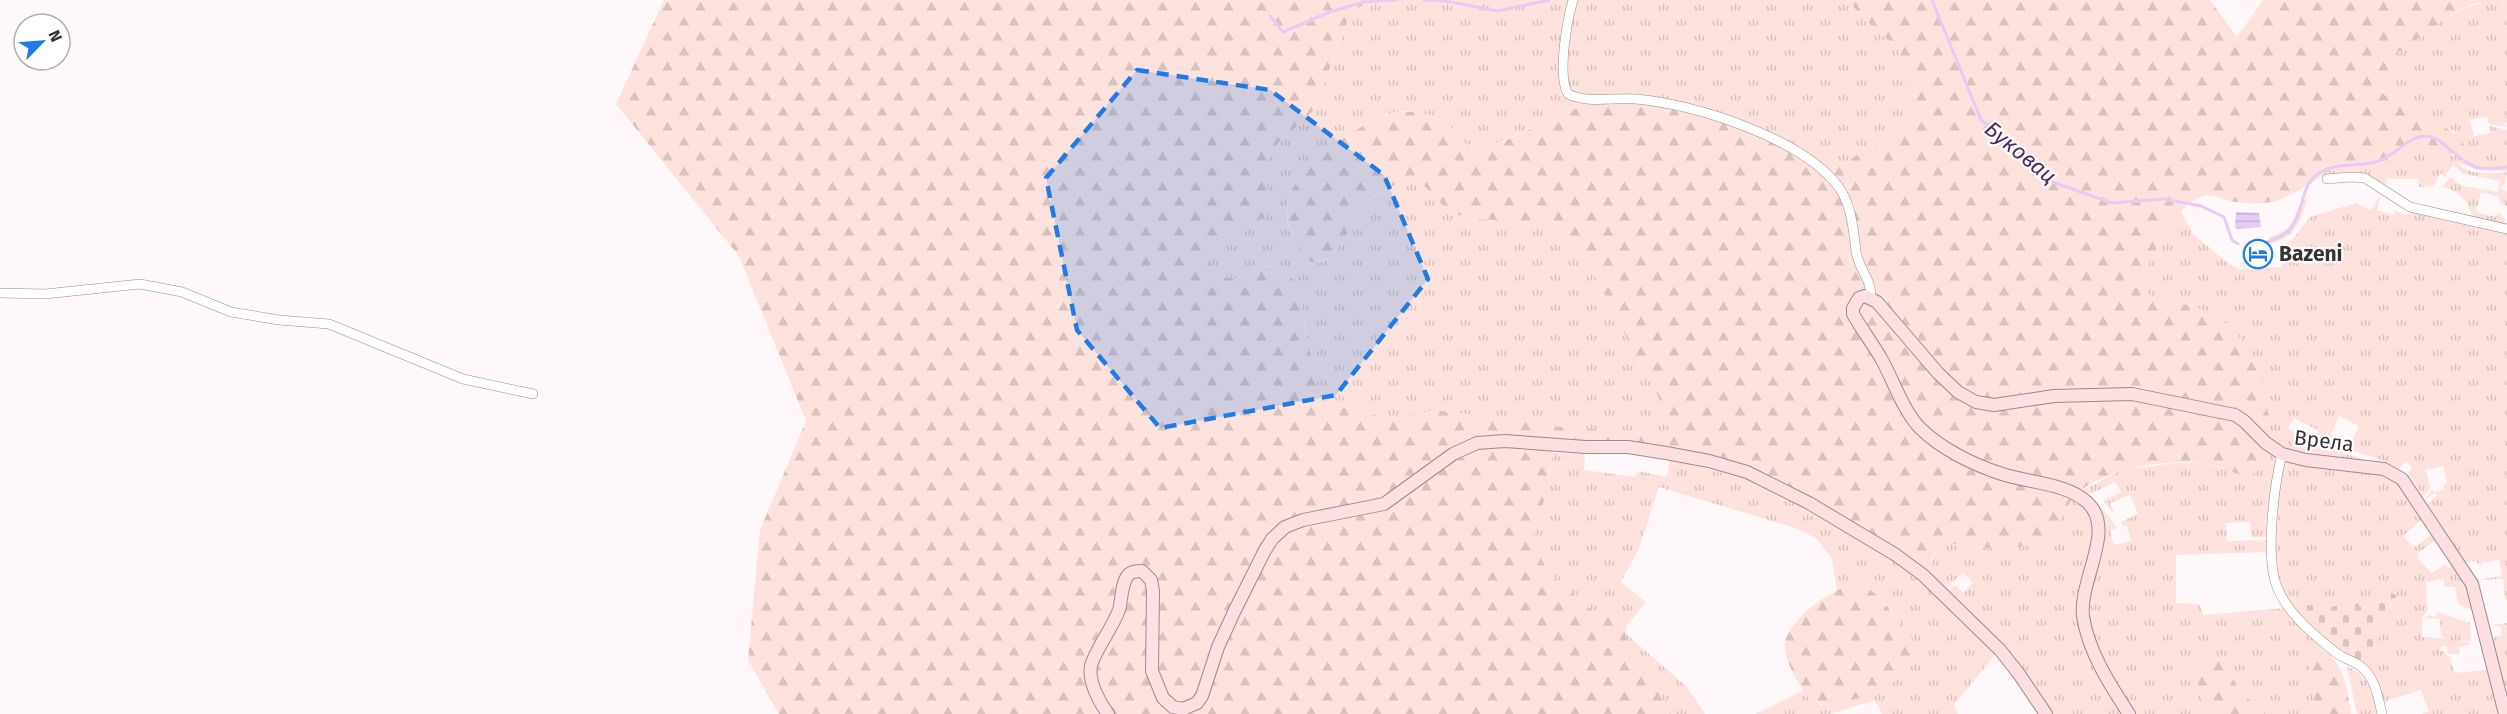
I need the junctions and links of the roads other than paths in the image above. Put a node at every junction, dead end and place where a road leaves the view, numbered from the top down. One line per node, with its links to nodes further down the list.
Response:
1 (1573, 0): 5 (street)
2 (2327, 179): 3 (street)
3 (2507, 229)
4 (0, 293): 6 (street)
5 (1871, 298): 7 (street); 10 (street)
6 (533, 394)
7 (2282, 454): 11 (street, Врела); 12 (street, Врела)
8 (1108, 714): 9 (street)
9 (2046, 714)
10 (2128, 714)
11 (2382, 714)
12 (2505, 714)

